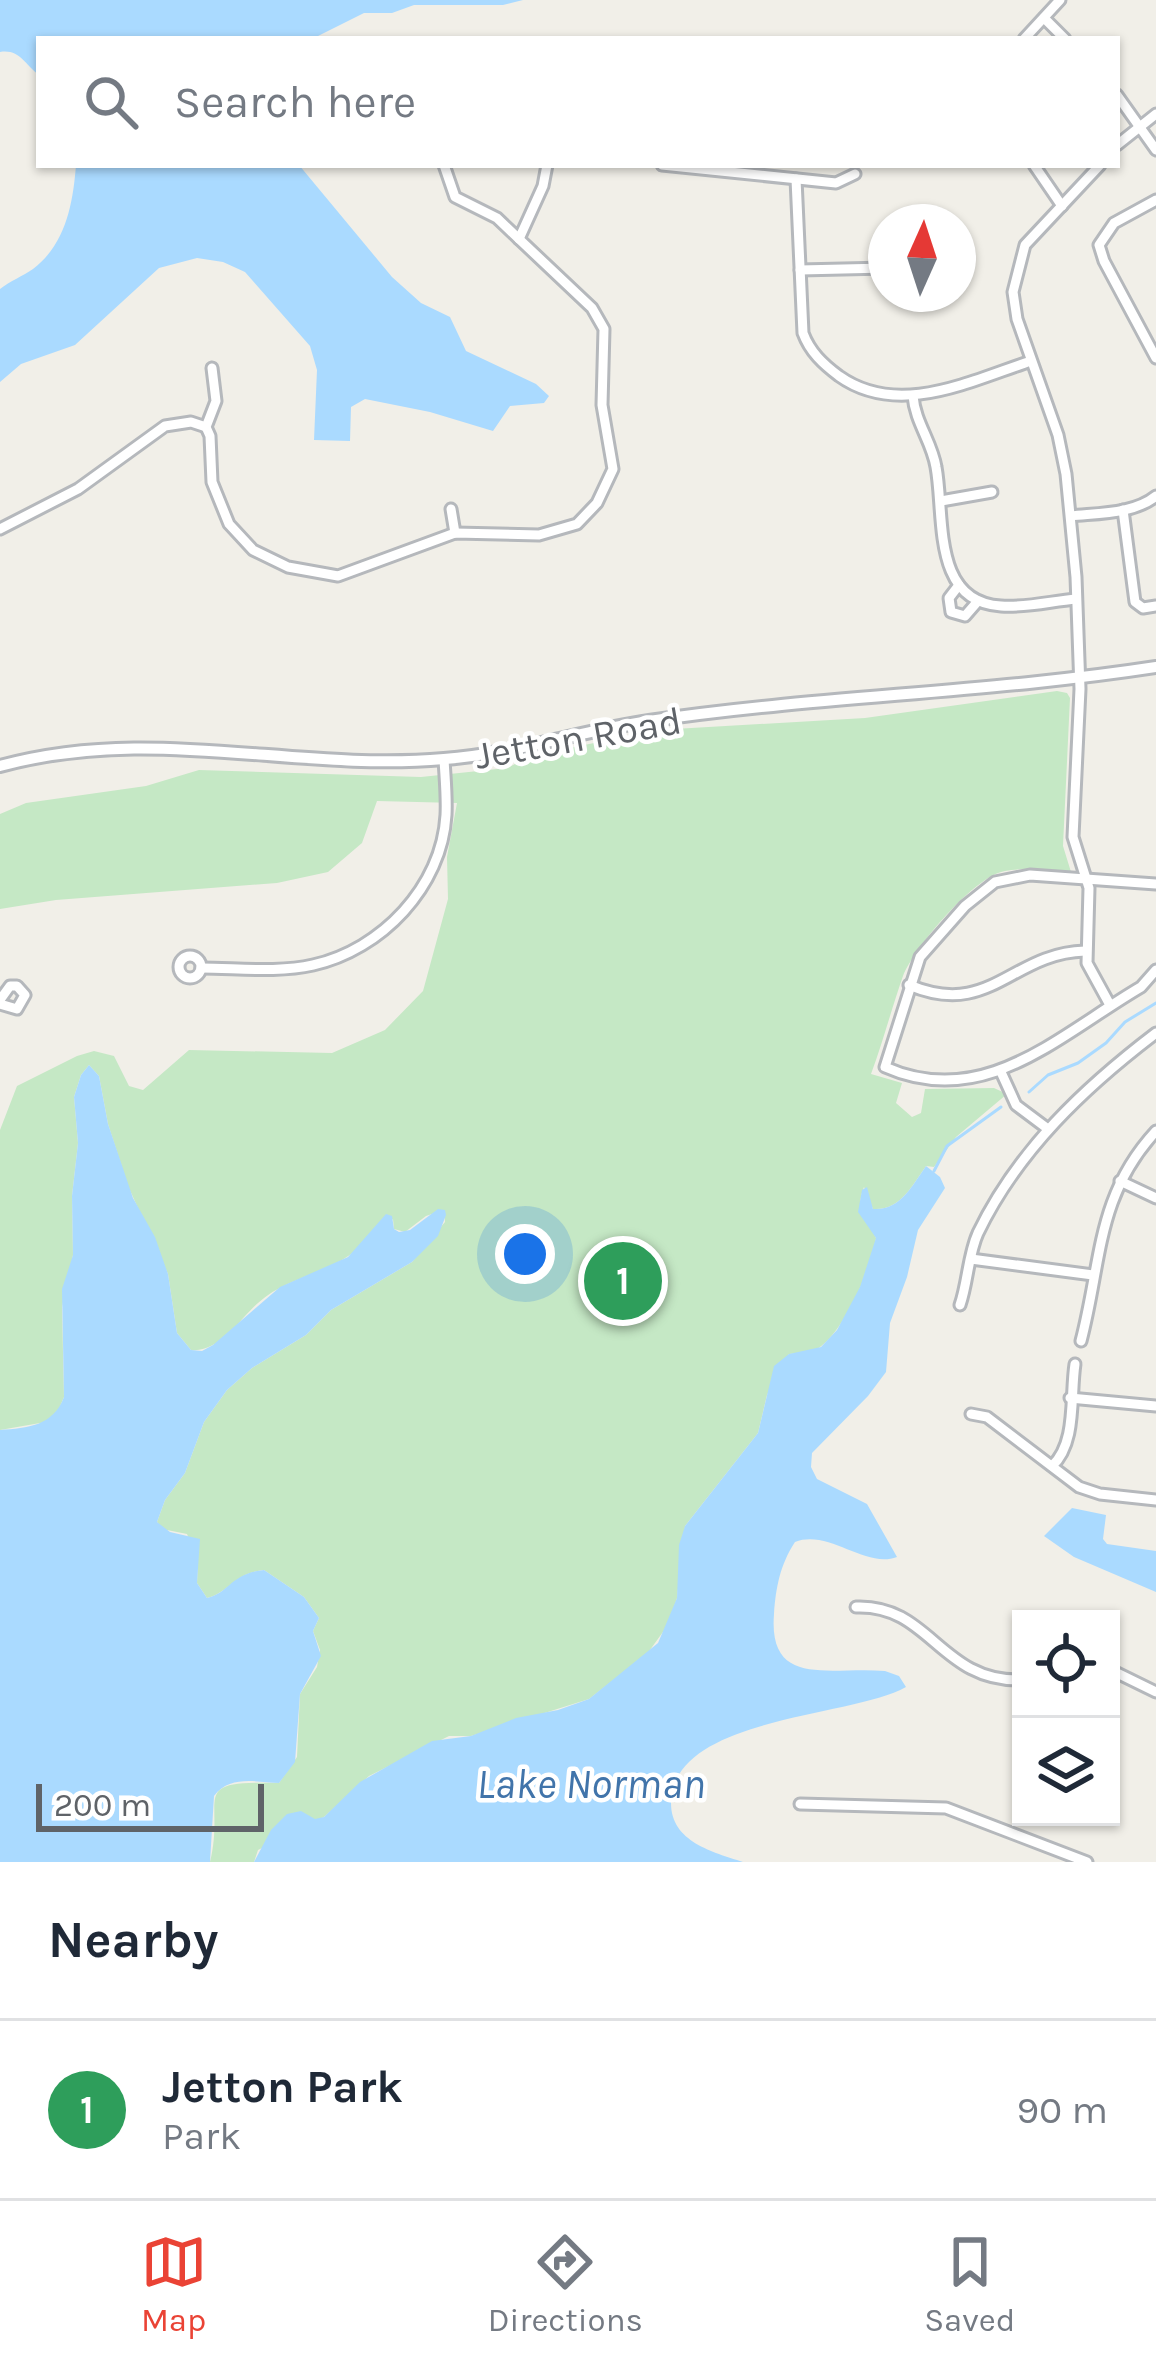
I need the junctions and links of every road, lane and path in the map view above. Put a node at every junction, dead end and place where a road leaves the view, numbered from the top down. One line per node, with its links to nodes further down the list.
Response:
1 (1060, 0): 2 (street)
2 (1044, 18): 3 (street); 4 (street)
3 (1027, 36)
4 (1062, 36)
5 (1120, 99): 7 (street)
6 (1156, 114): 7 (street)
7 (1141, 125): 8 (street); 9 (street)
8 (1120, 142)
9 (1156, 151)
10 (445, 168): 19 (street)
11 (546, 168): 19 (street)
12 (691, 168): 16 (street)
13 (1036, 168): 18 (street)
14 (1097, 168): 18 (street)
15 (855, 174): 16 (street)
16 (796, 179): 21 (street)
17 (1156, 200): 22 (street)
18 (1062, 206): 24 (street)
19 (520, 239): 36 (street)
20 (868, 268): 21 (street)
21 (800, 270): 26 (street)
22 (1151, 336): 23 (street)
23 (1156, 358)
24 (1031, 361): 26 (street); 33 (street)
25 (212, 368): 27 (street)
26 (913, 396): 30 (street)
27 (206, 427): 35 (street); 36 (street)
28 (992, 492): 30 (street)
29 (1153, 498): 32 (street); 34 (street)
30 (941, 501): 37 (street)
31 (451, 509): 36 (street)
32 (1123, 510): 33 (street); 40 (street)
33 (1071, 516): 38 (street)
34 (1156, 517)
35 (0, 529)
36 (455, 533)
37 (958, 585): 39 (street); 39 (street)
38 (1076, 598): 39 (street); 42 (street)
39 (978, 601)
40 (1156, 606)
41 (1156, 667): 42 (street, Jetton Road)
42 (1078, 676): 43 (street, Jetton Road); 45 (street)
43 (444, 759): 44 (street, Jetton Road); 48 (street)
44 (0, 766)
45 (1086, 881): 46 (street); 47 (street); 50 (street)
46 (1156, 884)
47 (1085, 951): 50 (street); 51 (street)
48 (201, 968)
49 (1156, 970): 51 (street)
50 (909, 985): 53 (street)
51 (1110, 1006): 53 (street)
52 (1156, 1033): 54 (street)
53 (1001, 1072): 54 (street)
54 (1048, 1129): 58 (street)
55 (1156, 1131): 56 (street)
56 (1120, 1181): 57 (street); 59 (street)
57 (1156, 1198)
58 (971, 1259): 59 (street); 60 (street)
59 (1093, 1275): 61 (street)
60 (961, 1305)
61 (1081, 1341)
62 (1075, 1364): 63 (street)
63 (1070, 1398): 64 (street); 66 (street)
64 (1156, 1406)
65 (971, 1414): 66 (street)
66 (1052, 1466): 67 (street)
67 (1156, 1500)
68 (856, 1607): 70 (street)
69 (1120, 1674): 71 (street)
70 (1012, 1678)
71 (1156, 1692)
72 (800, 1804): 73 (street)
73 (1088, 1862)

